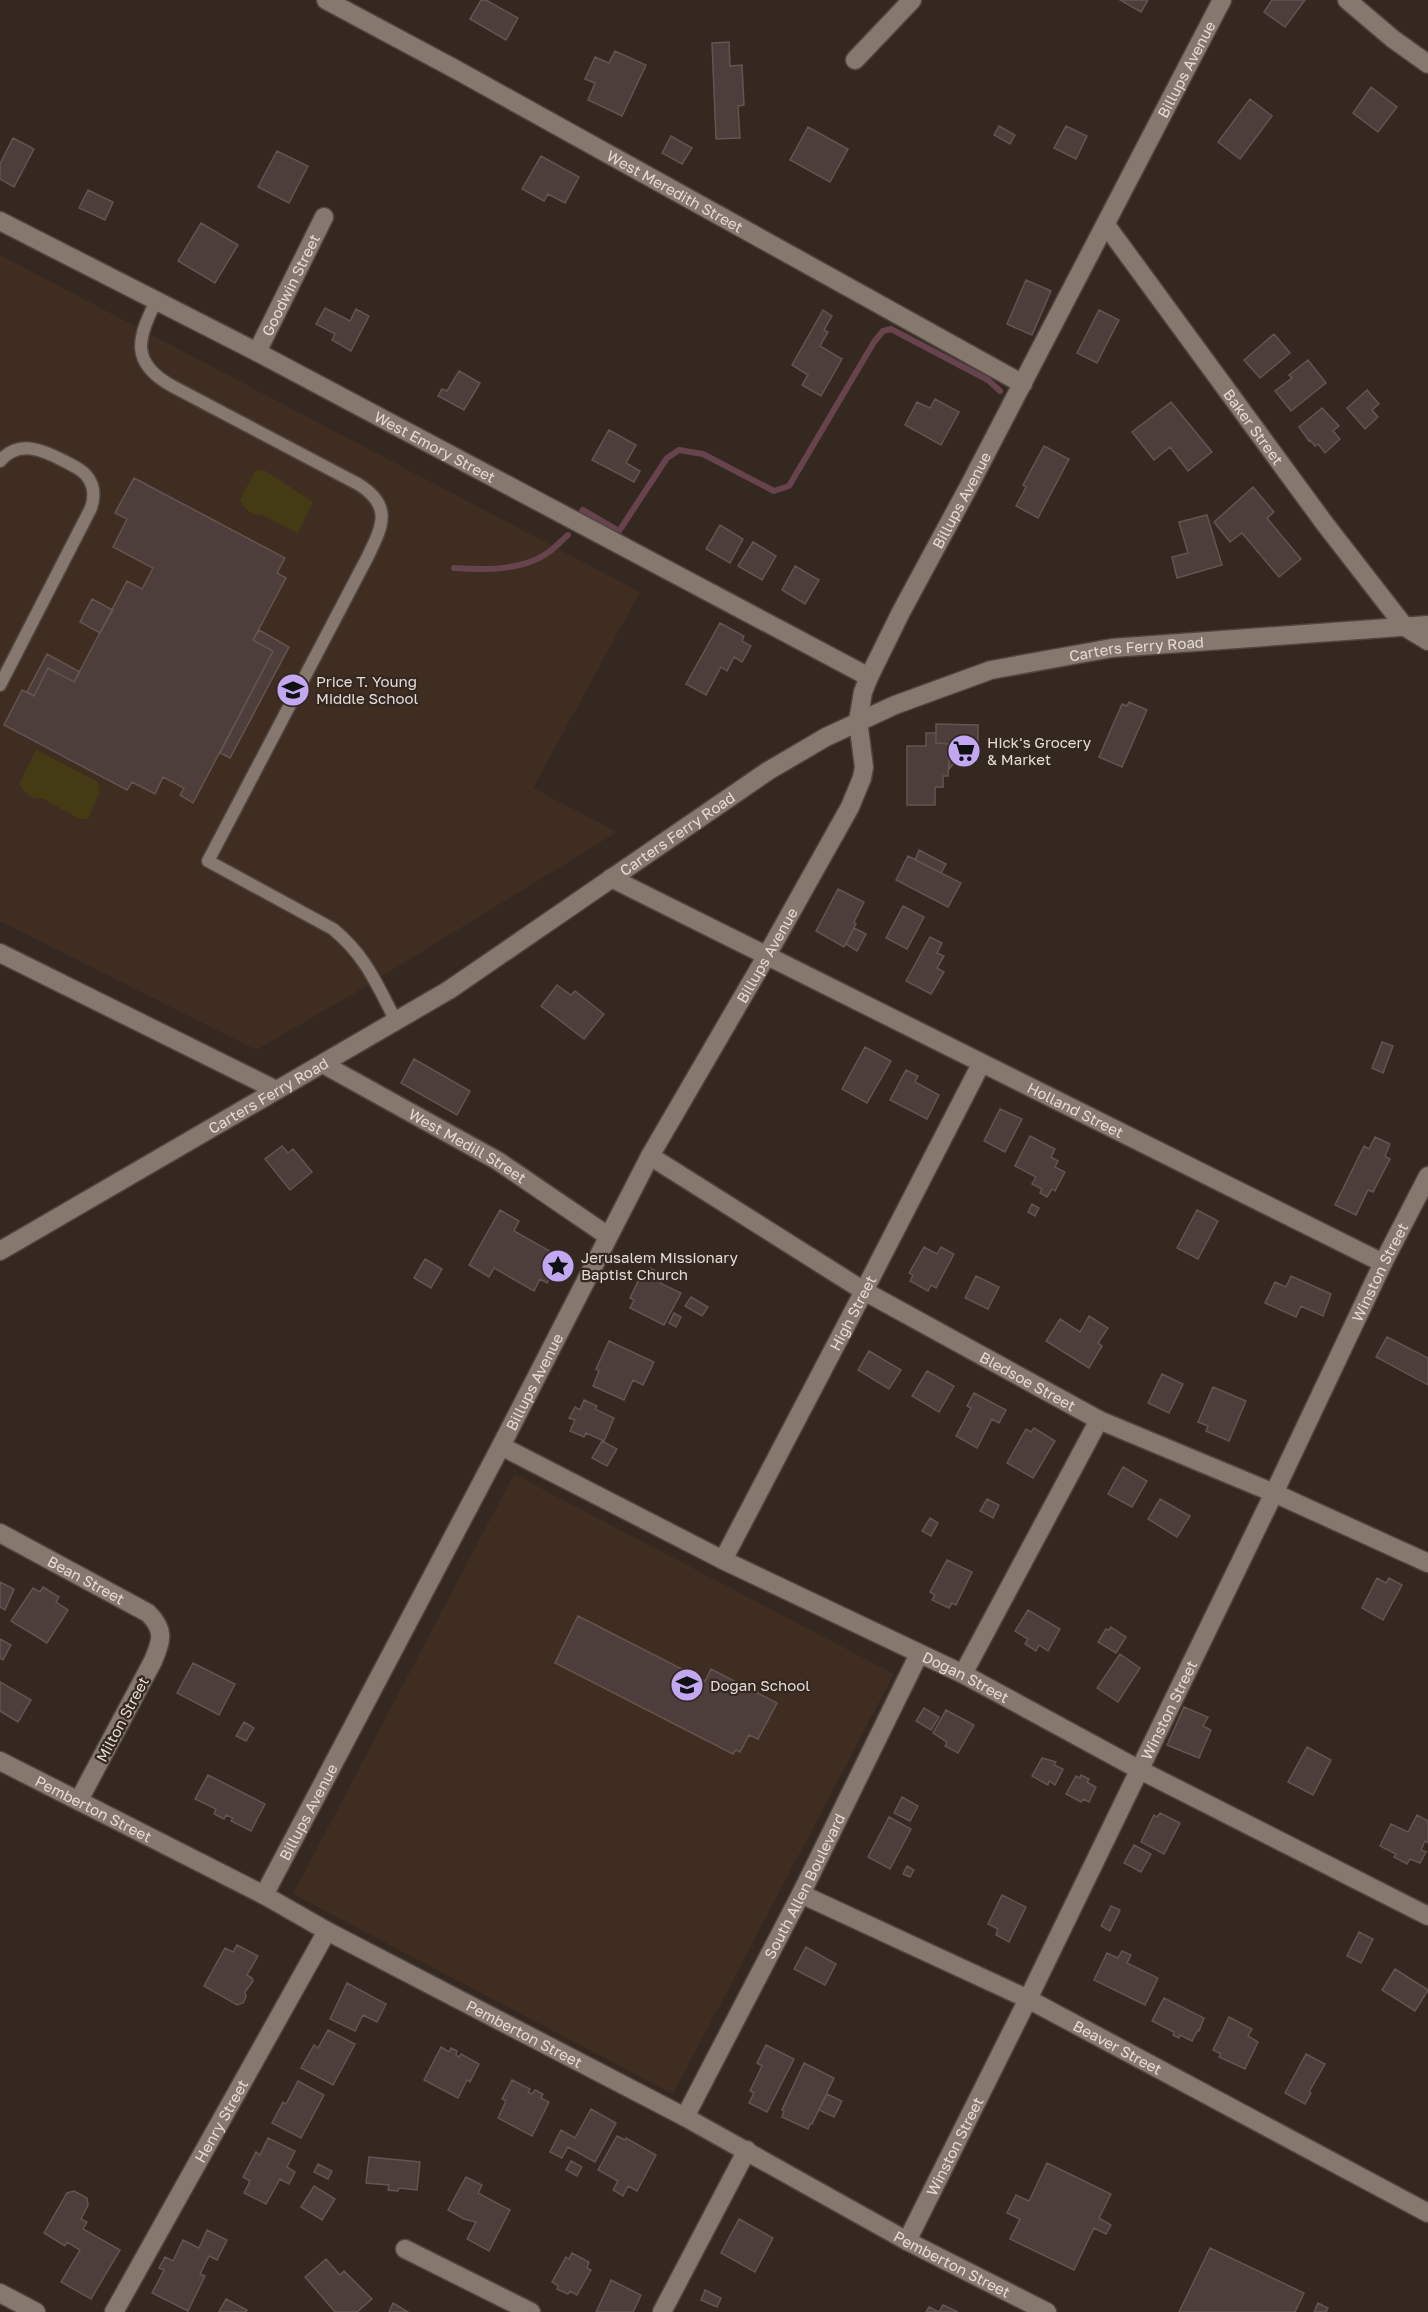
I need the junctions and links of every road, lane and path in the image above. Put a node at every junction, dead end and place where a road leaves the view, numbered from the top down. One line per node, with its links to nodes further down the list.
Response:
1 (326, 0): 12 (street, West Meredith Street)
2 (912, 0): 5 (street)
3 (1222, 0): 9 (street, Billups Avenue)
4 (1347, 0): 6 (street)
5 (855, 60)
6 (1428, 64)
7 (324, 217): 11 (street, Goodwin Street)
8 (0, 221): 10 (street, West Emory Street)
9 (1106, 225): 12 (street, Billups Avenue); 15 (street, Baker Street)
10 (156, 301): 11 (street, West Emory Street); 23 (lane)
11 (257, 352): 17 (street, West Emory Street)
12 (1023, 384): 17 (street, Billups Avenue)
13 (0, 461): 18 (lane)
14 (1428, 625): 15 (street, Carters Ferry Road)
15 (1405, 627): 16 (street); 19 (street, Carters Ferry Road)
16 (1428, 641)
17 (869, 677): 19 (street, Billups Avenue)
18 (0, 685)
19 (858, 721): 20 (street, Carters Ferry Road); 22 (street, Billups Avenue)
20 (611, 878): 22 (street, Holland Street); 23 (street, Carters Ferry Road)
21 (0, 953): 26 (street)
22 (767, 955): 25 (street, Holland Street); 27 (street, Billups Avenue)
23 (396, 1021): 24 (street, Carters Ferry Road)
24 (323, 1064): 26 (street, Carters Ferry Road); 29 (street, West Medill Street)
25 (981, 1064): 31 (street, Holland Street); 32 (street, High Street)
26 (276, 1090): 30 (street, Carters Ferry Road)
27 (650, 1156): 29 (street, Billups Avenue); 32 (street, Bledsoe Street)
28 (1428, 1176): 31 (street, Winston Street)
29 (608, 1236): 34 (street, Billups Avenue)
30 (0, 1251)
31 (1383, 1263): 35 (street, Winston Street)
32 (864, 1292): 33 (street, Bledsoe Street); 37 (street, High Street)
33 (1099, 1420): 35 (street, Bledsoe Street); 41 (street)
34 (501, 1446): 37 (street, Dogan Street); 46 (street, Billups Avenue)
35 (1274, 1493): 38 (street, Bledsoe Street); 43 (street, Winston Street)
36 (0, 1533): 39 (street, Bean Street)
37 (723, 1560): 40 (street, Dogan Street)
38 (1428, 1563)
39 (161, 1636): 44 (street, Milton Street)
40 (919, 1654): 41 (street, Dogan Street); 45 (street, South Allen Boulevard)
41 (963, 1674): 43 (street, Dogan Street)
42 (0, 1761): 44 (street, Pemberton Street)
43 (1138, 1769): 47 (street, Dogan Street); 49 (street, Winston Street)
44 (79, 1800): 46 (street, Pemberton Street)
45 (801, 1894): 49 (street, Beaver Street); 50 (street, South Allen Boulevard)
46 (264, 1895): 48 (street, Pemberton Street)
47 (1428, 1916)
48 (327, 1930): 50 (street, Pemberton Street); 57 (street, Henry Street)
49 (1028, 1999): 52 (street, Beaver Street); 53 (street, Winston Street)
50 (685, 2117): 51 (street, Pemberton Street)
51 (747, 2150): 53 (street, Pemberton Street); 59 (street)
52 (1428, 2213)
53 (907, 2241): 60 (street, Pemberton Street)
54 (405, 2249): 58 (street)
55 (0, 2293): 56 (street)
56 (36, 2312)
57 (114, 2312)
58 (531, 2312)
59 (662, 2312)
60 (1047, 2312)

